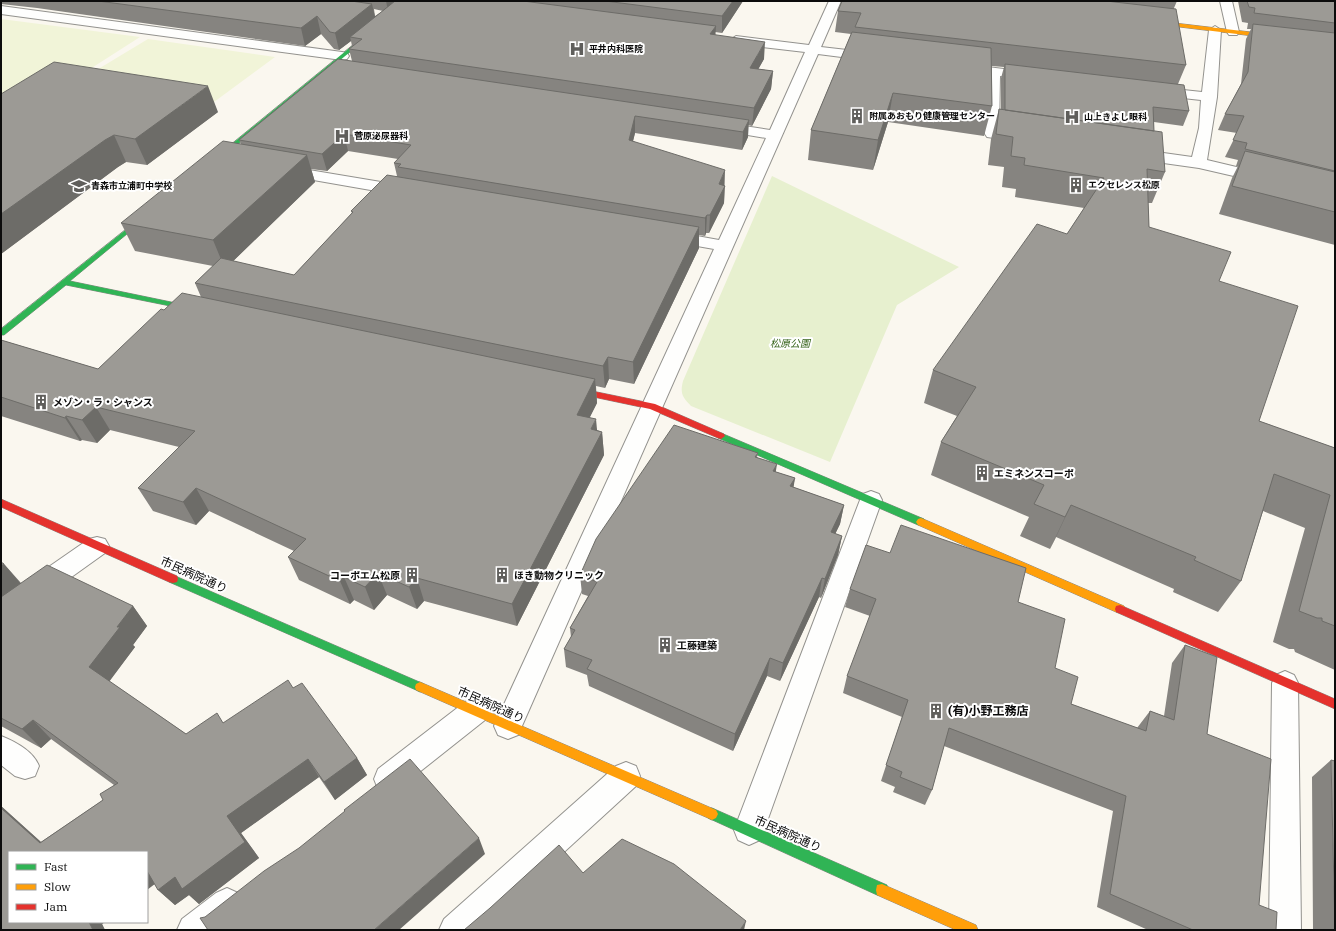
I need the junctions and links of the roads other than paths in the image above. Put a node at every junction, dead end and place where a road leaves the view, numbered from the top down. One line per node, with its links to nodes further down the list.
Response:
1 (410, 1): 6 (street)
2 (835, 1): 12 (street)
3 (1226, 1): 9 (street)
4 (1, 10): 13 (street)
5 (376, 15): 6 (street)
6 (390, 17): 13 (street)
7 (1138, 21): 8 (street)
8 (1215, 30): 9 (street); 21 (street)
9 (1233, 32): 11 (street)
10 (720, 38): 12 (street)
11 (1335, 44)
12 (813, 50): 14 (street); 23 (street)
13 (342, 56): 16 (street)
14 (883, 58)
15 (954, 67): 18 (street)
16 (327, 68): 17 (street); 28 (street)
17 (343, 71)
18 (993, 72): 19 (street); 24 (street)
19 (1047, 78)
20 (1140, 89): 21 (street)
21 (1210, 97): 27 (street)
22 (704, 124): 23 (street)
23 (774, 135): 34 (street)
24 (1038, 140)
25 (1122, 152): 27 (street)
26 (239, 163): 28 (street)
27 (1199, 163): 30 (street)
28 (210, 164)
29 (268, 168): 31 (street)
30 (1276, 181)
31 (417, 193)
32 (156, 208): 35 (street)
33 (651, 233): 34 (street)
34 (724, 246): 39 (street)
35 (64, 282): 36 (street); 37 (street)
36 (208, 312)
37 (1, 333)
38 (559, 387): 39 (street)
39 (652, 406): 40 (street); 47 (street)
40 (871, 500): 44 (street); 52 (street)
41 (1, 503): 42 (street, 市民病院通り)
42 (97, 546): 43 (street); 46 (street, 市民病院通り)
43 (1, 614)
44 (1285, 683): 45 (street); 57 (street)
45 (1335, 704)
46 (475, 711): 47 (street, 市民病院通り); 51 (street)
47 (508, 726): 50 (street, 市民病院通り)
48 (1, 749): 49 (street)
49 (25, 766)
50 (626, 776): 52 (street, 市民病院通り); 55 (street)
51 (369, 793)
52 (749, 830): 56 (street, 市民病院通り)
53 (249, 886): 54 (street)
54 (193, 930)
55 (455, 930)
56 (971, 930)
57 (1285, 930)

